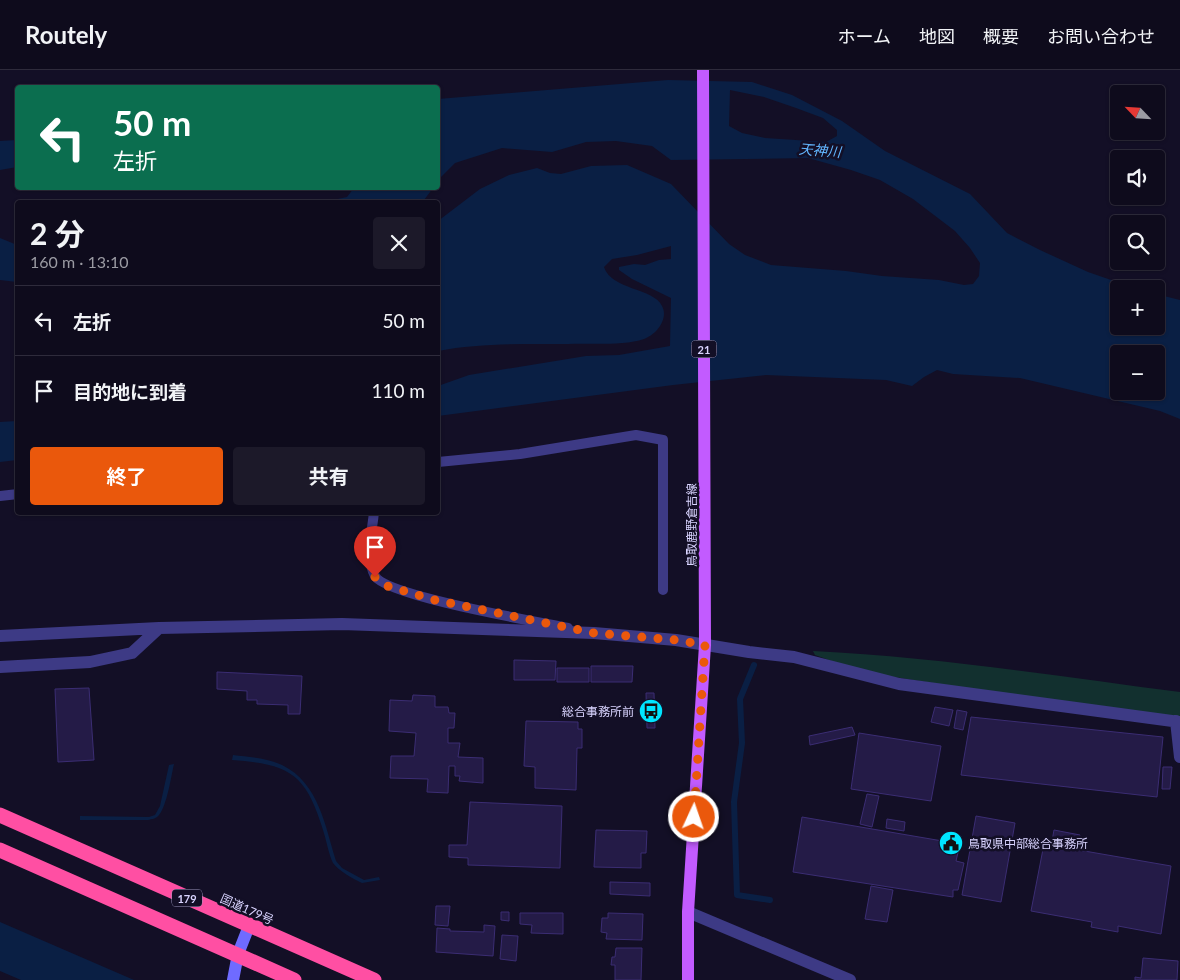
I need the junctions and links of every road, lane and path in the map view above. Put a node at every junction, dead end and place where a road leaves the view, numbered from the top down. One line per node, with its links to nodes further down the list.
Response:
1 (703, 70): 10 (main road, 鳥取鹿野倉吉線 / 21)
2 (440, 462): 6 (lane)
3 (15, 494): 4 (lane)
4 (0, 496)
5 (374, 515): 8 (lane)
6 (663, 590)
7 (159, 628): 8 (street); 9 (street); 11 (street)
8 (594, 633): 10 (street)
9 (0, 636)
10 (705, 645): 12 (street); 16 (main road, 鳥取鹿野倉吉線 / 21)
11 (0, 667)
12 (1178, 721): 13 (street)
13 (1180, 758)
14 (0, 815): 17 (highway, 国道179号 / 179)
15 (0, 850): 18 (highway, 179)
16 (688, 912): 22 (main road, 鳥取鹿野倉吉線 / 21); 23 (street)
17 (249, 926): 18 (main road); 21 (highway, 国道179号 / 179)
18 (238, 954): 19 (main road); 20 (highway, 179)
19 (233, 980)
20 (294, 980)
21 (374, 980)
22 (688, 980)
23 (850, 980)

